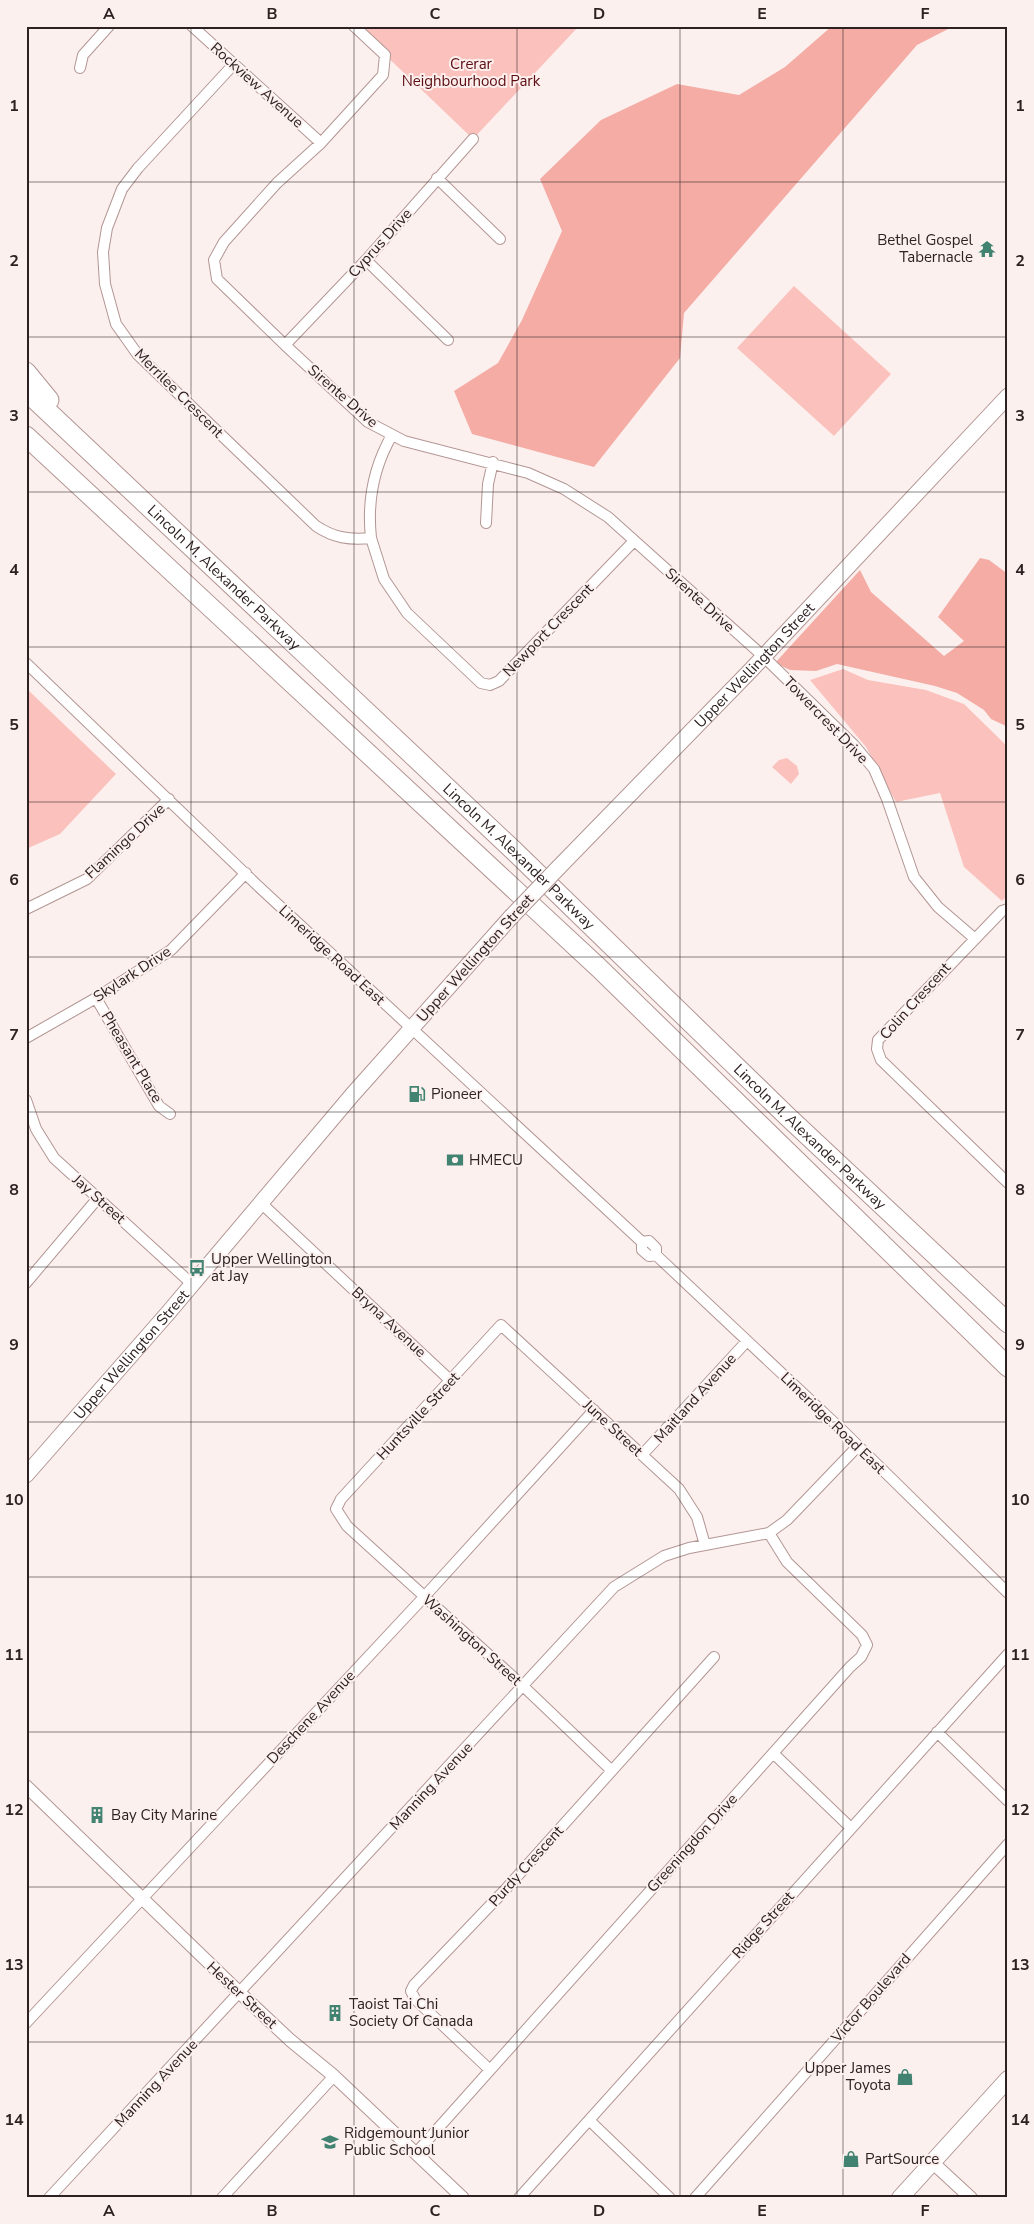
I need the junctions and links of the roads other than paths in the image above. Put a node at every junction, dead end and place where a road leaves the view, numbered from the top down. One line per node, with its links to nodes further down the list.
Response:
1 (109, 26): 5 (street)
2 (192, 26): 4 (street, Rockview Avenue)
3 (354, 26): 7 (street, Sirente Drive)
4 (234, 64): 7 (street, Rockview Avenue); 23 (street, Merrilee Crescent)
5 (80, 68)
6 (473, 139): 8 (street, Cyprus Drive)
7 (321, 144): 12 (street, Sirente Drive)
8 (437, 178): 9 (street); 10 (street, Cyprus Drive)
9 (500, 239)
10 (366, 260): 11 (street); 12 (street, Cyprus Drive)
11 (448, 340)
12 (284, 345): 17 (street, Sirente Drive)
13 (26, 372): 16 (highway)
14 (26, 391): 16 (highway, Lincoln M. Alexander Parkway)
15 (1008, 396): 25 (main road, Upper Wellington Street)
16 (71, 435): 42 (highway, Lincoln M. Alexander Parkway)
17 (392, 435): 20 (street, Sirente Drive); 23 (street, Newport Crescent)
18 (26, 436): 21 (highway, Lincoln M. Alexander Parkway)
19 (26, 449): 21 (highway)
20 (493, 462): 22 (street); 24 (street, Sirente Drive)
21 (101, 507): 45 (highway, Lincoln M. Alexander Parkway)
22 (486, 523)
23 (371, 539): 24 (street, Newport Crescent)
24 (634, 541): 25 (street, Sirente Drive)
25 (763, 656): 31 (street, Towercrest Drive); 33 (main road, Upper Wellington Street, bridge)
26 (26, 662): 27 (street, Limeridge Road East)
27 (169, 798): 28 (street, Limeridge Road East); 29 (street, Flamingo Drive)
28 (246, 873): 32 (street, Skylark Drive); 33 (street, Limeridge Road East)
29 (26, 909)
30 (1008, 909): 31 (street, Colin Crescent)
31 (974, 938): 37 (street, Colin Crescent)
32 (96, 998): 34 (street, Skylark Drive); 36 (street, Pheasant Place)
33 (411, 1028): 39 (main road, Upper Wellington Street); 44 (street, Limeridge Road East)
34 (26, 1038)
35 (26, 1100): 38 (street, Jay Street)
36 (170, 1114)
37 (1008, 1182)
38 (98, 1198): 40 (street); 41 (street, Jay Street)
39 (261, 1203): 41 (main road, Upper Wellington Street); 46 (street, Bryna Avenue)
40 (26, 1283)
41 (192, 1284): 50 (main road, Upper Wellington Street)
42 (1007, 1322)
43 (502, 1325): 46 (street, Huntsville Street); 47 (street, June Street)
44 (747, 1340): 48 (street, Limeridge Road East); 49 (street, Maitland Avenue)
45 (1008, 1367)
46 (451, 1381): 51 (street, Huntsville Street)
47 (594, 1410): 49 (street, June Street); 55 (street, Deschene Avenue)
48 (858, 1446): 52 (street, Manning Avenue); 54 (street, Limeridge Road East)
49 (642, 1455): 53 (street, June Street)
50 (26, 1476)
51 (336, 1509): 55 (street, Washington Street)
52 (769, 1532): 53 (street, Manning Avenue); 60 (street, Greeningdon Drive)
53 (705, 1545): 58 (street, Manning Avenue)
54 (1008, 1593)
55 (424, 1597): 58 (street, Washington Street); 66 (street, Deschene Avenue)
56 (1008, 1654): 59 (street, Ridge Street)
57 (714, 1657): 61 (street, Purdy Crescent)
58 (523, 1686): 61 (street, Washington Street); 67 (street, Manning Avenue)
59 (938, 1732): 63 (street); 64 (street, Ridge Street)
60 (773, 1753): 64 (street); 69 (street, Greeningdon Drive)
61 (611, 1770): 69 (street, Purdy Crescent)
62 (26, 1786): 66 (street, Hester Street)
63 (1008, 1801)
64 (851, 1828): 72 (street, Ridge Street)
65 (1008, 1844): 80 (street, Victor Boulevard)
66 (142, 1900): 67 (street, Hester Street); 68 (street, Deschene Avenue)
67 (240, 1993): 70 (street, Hester Street); 75 (street, Manning Avenue)
68 (26, 2023)
69 (490, 2070): 73 (street, Greeningdon Drive)
70 (334, 2076): 73 (street, Hester Street); 76 (street)
71 (1008, 2079): 74 (main road)
72 (589, 2120): 78 (street, Ridge Street); 79 (street)
73 (416, 2152): 77 (street, Hester Street)
74 (932, 2162): 81 (main road); 82 (street)
75 (49, 2198)
76 (222, 2198)
77 (463, 2198)
78 (519, 2198)
79 (670, 2198)
80 (695, 2198)
81 (900, 2198)
82 (971, 2198)

